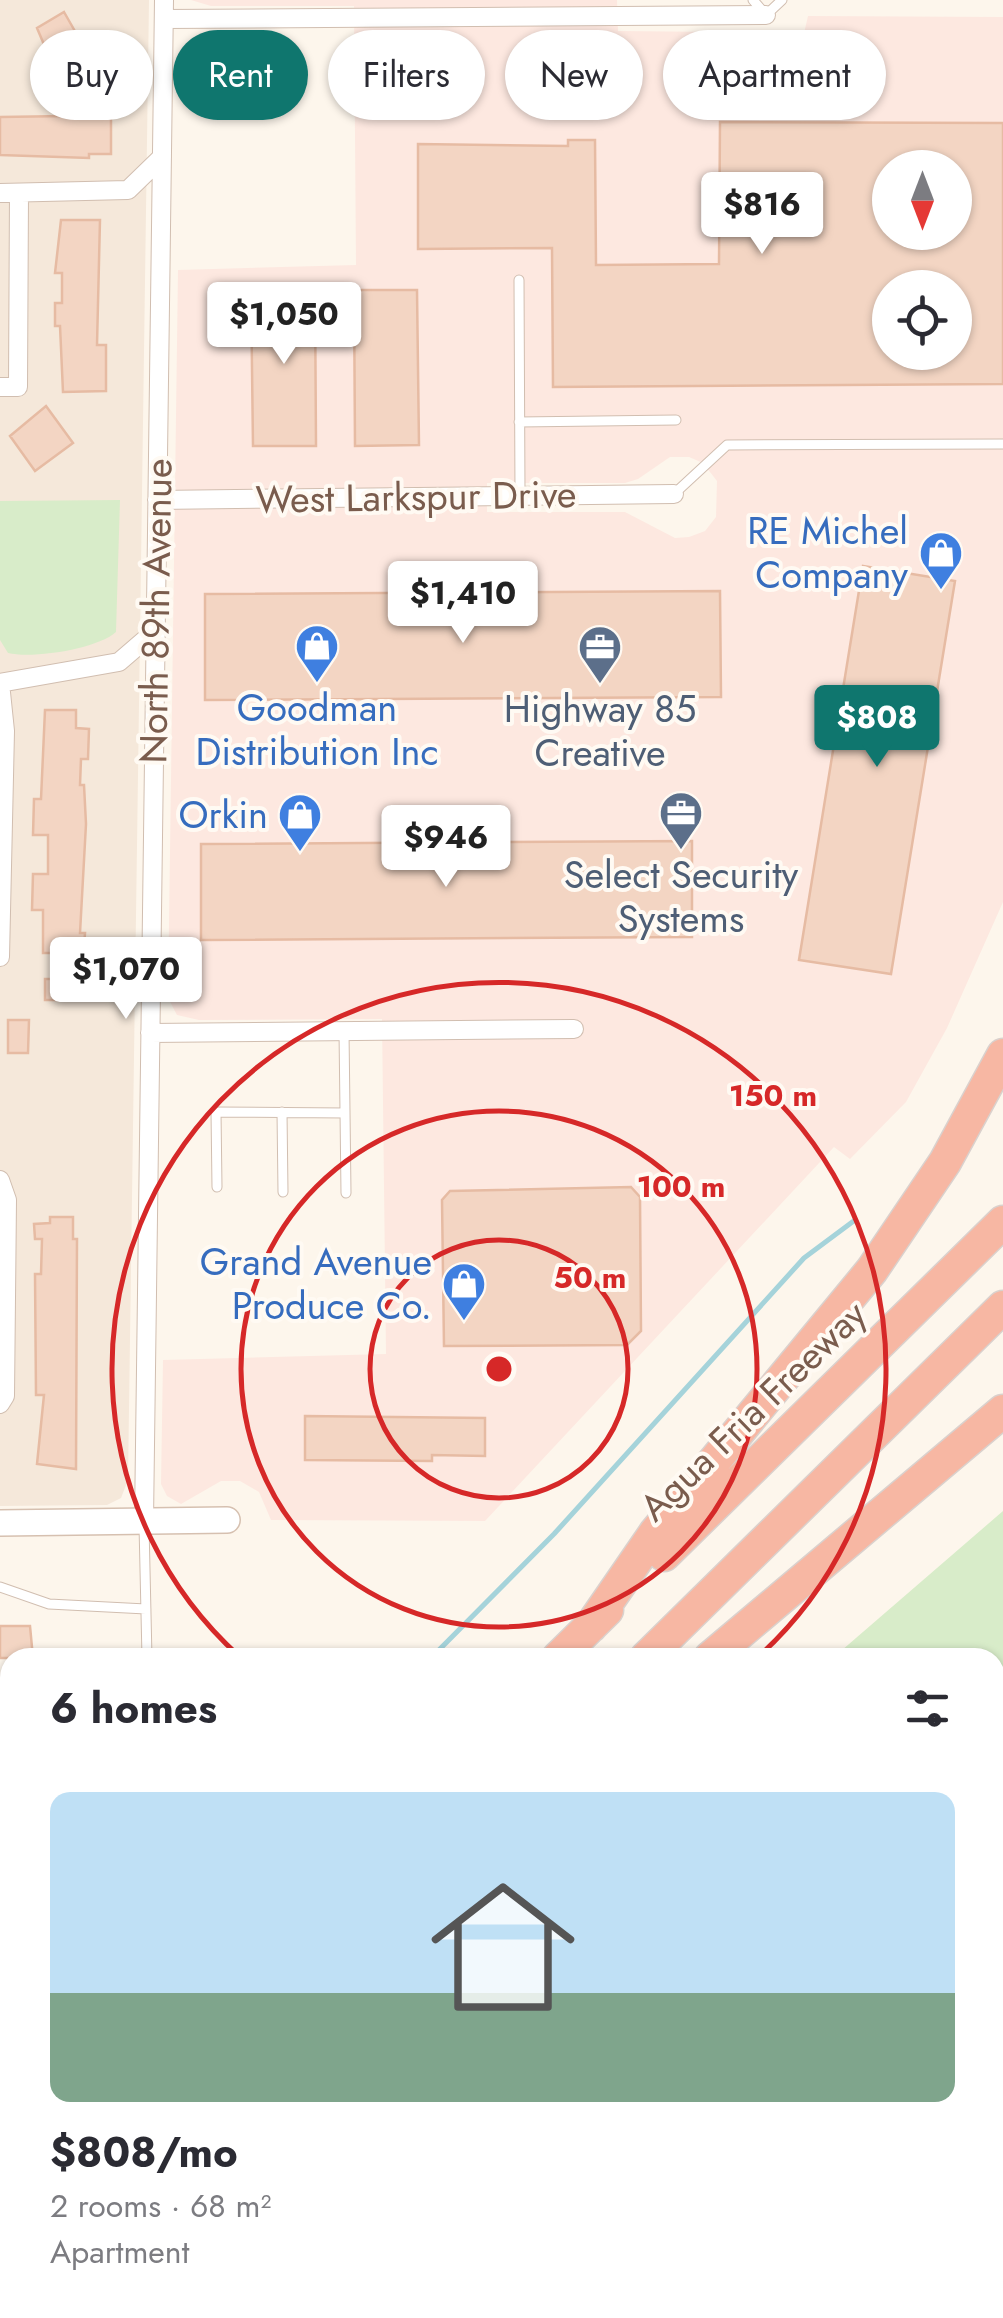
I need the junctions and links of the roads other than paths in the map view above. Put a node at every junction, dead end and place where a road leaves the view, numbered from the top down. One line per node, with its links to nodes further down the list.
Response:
1 (753, 0): 5 (lane)
2 (782, 0): 5 (lane)
3 (612, 8): 4 (street); 5 (street)
4 (164, 10): 6 (street, North 89th Avenue)
5 (766, 16)
6 (162, 157): 7 (street); 15 (street, North 89th Avenue)
7 (9, 193): 9 (street)
8 (518, 280): 11 (lane)
9 (9, 387)
10 (676, 420): 11 (lane)
11 (519, 422): 13 (lane)
12 (1003, 444): 14 (lane)
13 (520, 494): 14 (street, West Larkspur Drive); 15 (street, West Larkspur Drive)
14 (674, 494)
15 (157, 500): 16 (street, North 89th Avenue)
16 (156, 631): 17 (street); 21 (street, North 89th Avenue)
17 (0, 683): 18 (street)
18 (0, 957)
19 (574, 1028): 20 (street)
20 (344, 1031): 21 (street); 24 (lane)
21 (150, 1033): 35 (street, North 89th Avenue)
22 (1003, 1055): 39 (highway)
23 (282, 1112): 24 (lane); 26 (lane); 27 (lane)
24 (345, 1112): 28 (lane)
25 (1, 1181): 31 (street)
26 (217, 1188)
27 (283, 1192)
28 (346, 1193)
29 (1003, 1222): 39 (highway, Agua Fria Freeway)
30 (1003, 1307): 42 (highway)
31 (3, 1350): 32 (street)
32 (0, 1404)
33 (1003, 1410): 43 (highway)
34 (227, 1520): 35 (street)
35 (144, 1521): 36 (street); 38 (lane)
36 (0, 1524)
37 (0, 1586): 38 (lane)
38 (146, 1609): 40 (lane)
39 (591, 1626): 41 (highway, Agua Fria Freeway)
40 (148, 1648)
41 (568, 1648)
42 (656, 1648)
43 (722, 1648)

